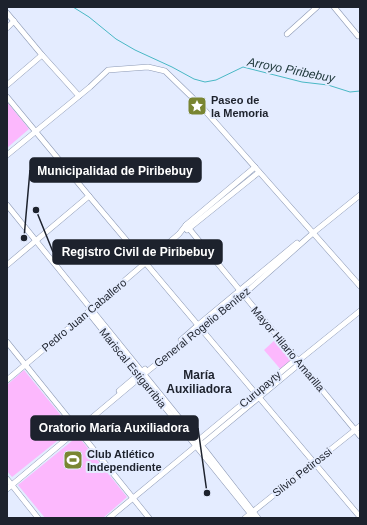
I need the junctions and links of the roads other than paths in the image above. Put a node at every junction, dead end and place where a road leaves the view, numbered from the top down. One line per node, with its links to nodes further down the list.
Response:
1 (317, 7): 6 (street)
2 (334, 7): 7 (street)
3 (7, 13): 4 (street)
4 (14, 21): 5 (street); 8 (street)
5 (7, 28)
6 (286, 34)
7 (358, 36)
8 (42, 55): 9 (street); 10 (street)
9 (7, 85)
10 (79, 96): 12 (street); 14 (street)
11 (7, 97): 12 (street)
12 (36, 131): 13 (street); 18 (street)
13 (7, 155)
14 (255, 167): 15 (street); 20 (street)
15 (260, 172): 20 (street); 21 (street)
16 (360, 191): 21 (street, General Rogelio Benítez)
17 (360, 195): 21 (street, General Rogelio Benítez)
18 (89, 196): 22 (street); 23 (street)
19 (7, 205): 22 (street)
20 (188, 227): 23 (street, Pedro Juan Caballero); 26 (street, Mayor Hilario Amarilla)
21 (312, 232): 25 (street); 26 (street, General Rogelio Benítez)
22 (36, 241): 24 (street); 27 (street)
23 (146, 263): 27 (street, Pedro Juan Caballero); 29 (street)
24 (7, 265)
25 (360, 286)
26 (241, 293): 29 (street, General Rogelio Benítez); 31 (street, Mayor Hilario Amarilla)
27 (90, 311): 32 (street, Pedro Juan Caballero); 33 (street)
28 (360, 311): 31 (street, Curupayty)
29 (199, 327): 33 (street, General Rogelio Benítez); 35 (street)
30 (7, 342): 32 (street)
31 (298, 361): 35 (street, Curupayty); 38 (street, Mayor Hilario Amarilla)
32 (26, 365): 34 (street, Pedro Juan Caballero); 37 (street)
33 (141, 375): 37 (street, General Rogelio Benítez); 40 (street)
34 (7, 380)
35 (257, 396): 40 (street, Curupayty); 41 (street)
36 (360, 426): 38 (street, Silvio Petirossi)
37 (77, 429): 42 (street, General Rogelio Benítez); 44 (street)
38 (355, 430): 39 (street, Mayor Hilario Amarilla); 41 (street, Silvio Petirossi)
39 (360, 436)
40 (198, 444): 44 (street, Curupayty); 45 (street)
41 (314, 463): 45 (street, Silvio Petirossi); 46 (street)
42 (9, 483): 43 (street, General Rogelio Benítez); 47 (street)
43 (7, 489)
44 (133, 498): 48 (street, Curupayty); 49 (street)
45 (252, 514): 50 (street, Silvio Petirossi); 51 (street)
46 (360, 517)
47 (38, 518)
48 (109, 518)
49 (149, 518)
50 (245, 518)
51 (258, 518)

